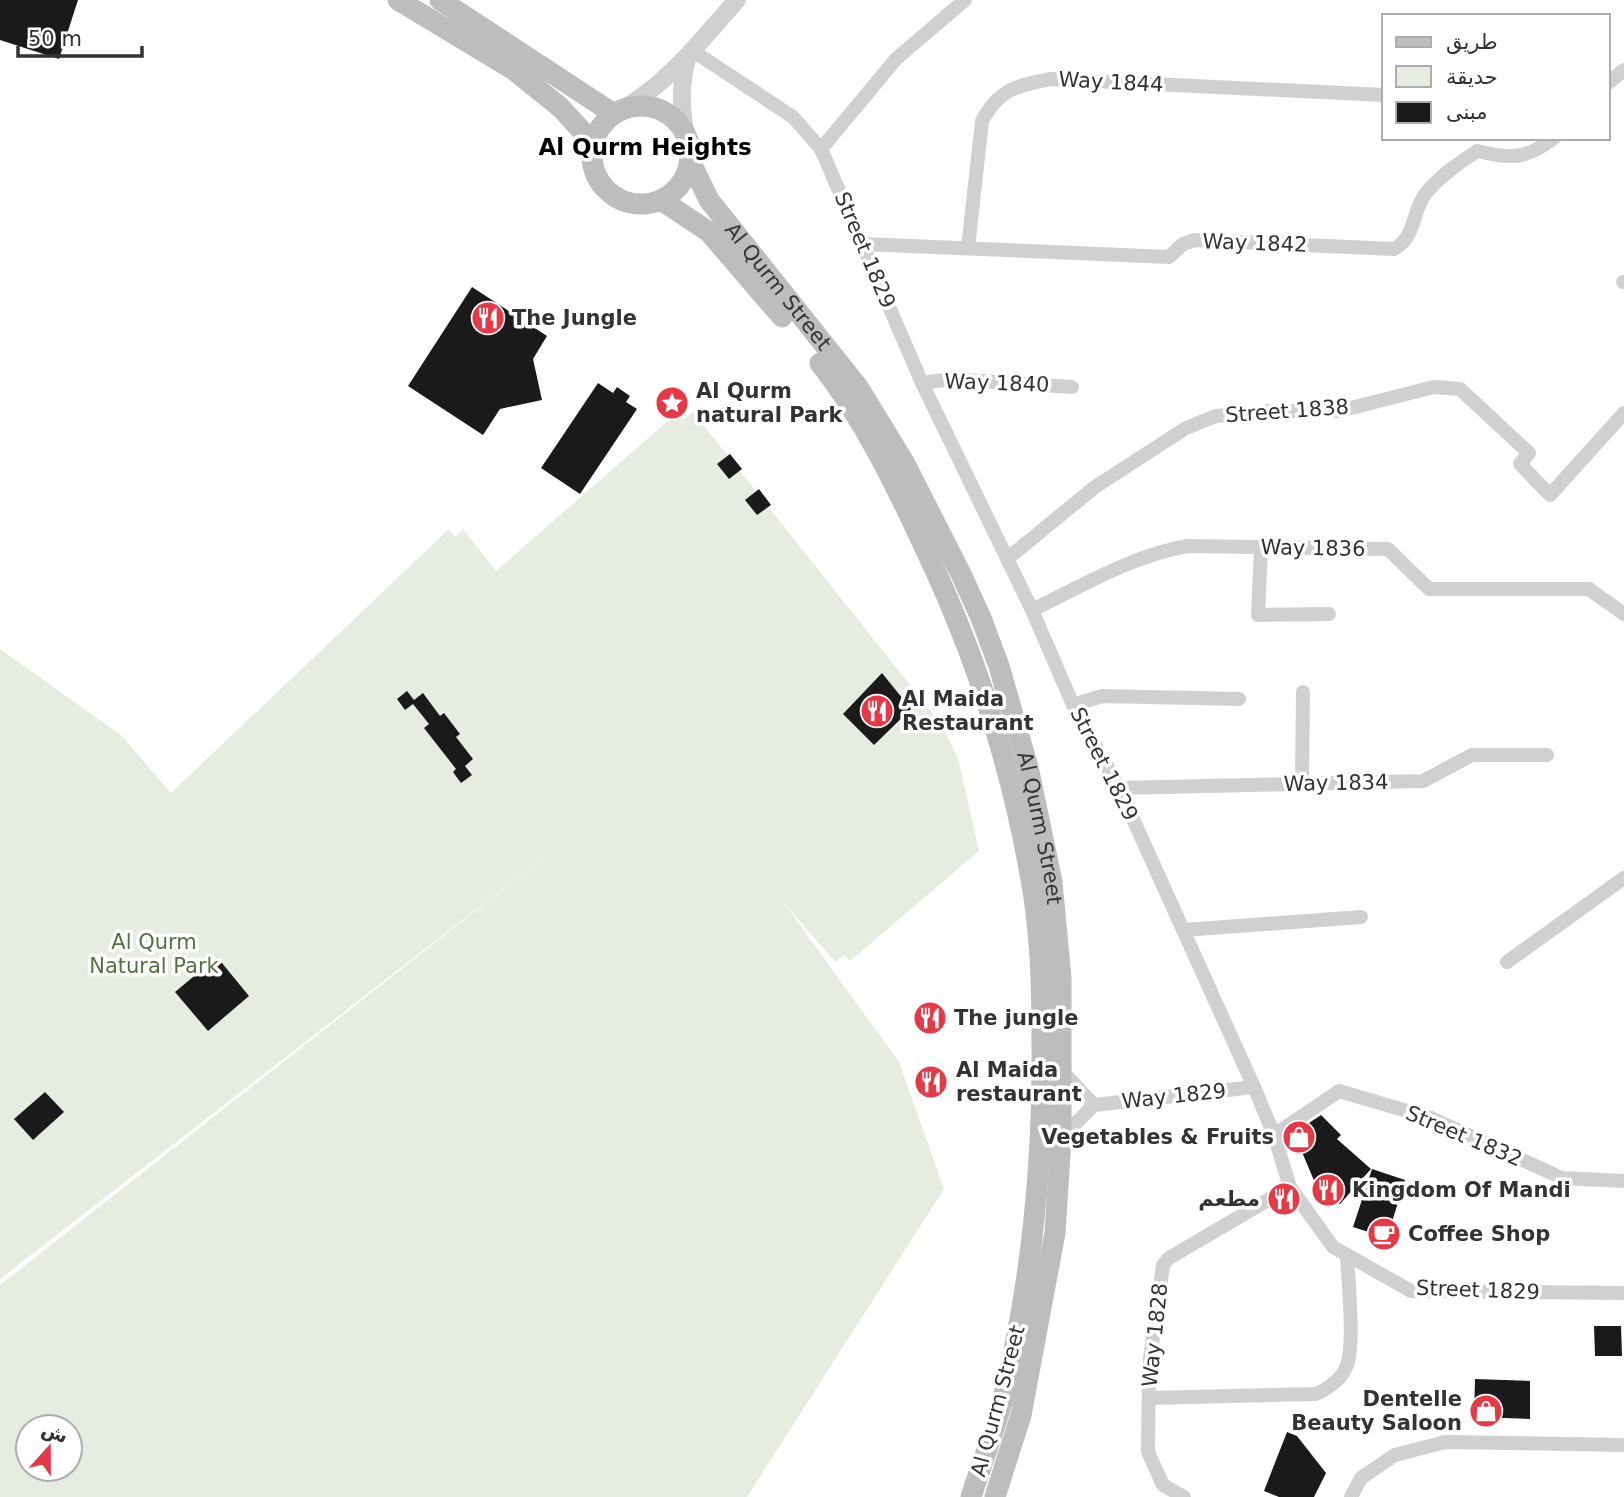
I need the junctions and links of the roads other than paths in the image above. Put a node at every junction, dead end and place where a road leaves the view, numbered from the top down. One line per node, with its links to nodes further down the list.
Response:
1 (398, 0): 12 (main road)
2 (440, 0): 9 (main road)
3 (737, 0): 5 (street)
4 (965, 0): 14 (street)
5 (690, 53): 9 (street); 10 (street); 14 (street, Street 1829)
6 (1624, 69): 7 (street)
7 (1610, 81)
8 (1382, 95): 18 (street, Way 1844)
9 (619, 111): 10 (main road); 12 (main road)
10 (686, 135): 15 (main road)
11 (1552, 140): 13 (street)
12 (593, 143): 16 (main road)
13 (1476, 145): 18 (street, Way 1842)
14 (821, 149): 17 (street, Street 1829)
15 (690, 161): 16 (main road); 37 (main road, Al Qurm Street)
16 (661, 200): 49 (main road, Al Qurm Street)
17 (863, 244): 18 (street, Way 1842); 19 (street, Street 1829)
18 (968, 248)
19 (922, 383): 20 (street, Way 1840); 23 (street, Street 1829)
20 (1072, 387)
21 (1624, 413): 23 (street, Street 1838)
22 (1261, 548): 24 (street, Way 1836); 25 (street); 26 (street, Way 1836)
23 (1007, 559): 24 (street, Street 1829)
24 (1032, 610): 29 (street, Street 1829)
25 (1329, 614)
26 (1624, 614)
27 (1303, 692): 31 (street)
28 (1239, 699): 29 (street)
29 (1073, 705): 32 (street, Street 1829)
30 (1546, 755): 31 (street, Way 1834)
31 (1301, 784): 32 (street, Way 1834)
32 (1119, 788): 35 (street, Street 1829)
33 (1624, 878): 36 (street)
34 (1361, 917): 35 (street)
35 (1183, 930): 38 (street, Street 1829)
36 (1507, 962)
37 (1063, 1072): 39 (street, Way 1829); 41 (main road, Al Qurm Street)
38 (1254, 1087): 39 (street, Way 1829); 40 (street, Street 1829)
39 (1094, 1105): 41 (street, Way 1829)
40 (1274, 1135): 42 (street, Street 1832); 43 (street, Street 1829)
41 (1061, 1138): 47 (main road, Al Qurm Street)
42 (1624, 1181)
43 (1290, 1187): 44 (street, Street 1829); 46 (street, Way 1828)
44 (1348, 1255): 45 (street, Street 1829); 46 (street)
45 (1624, 1293)
46 (1149, 1398): 52 (street, Way 1828)
47 (1021, 1415): 50 (main road, Al Qurm Street); 51 (street)
48 (1624, 1446): 53 (street)
49 (971, 1497)
50 (995, 1497)
51 (1006, 1497)
52 (1184, 1497)
53 (1351, 1497)

